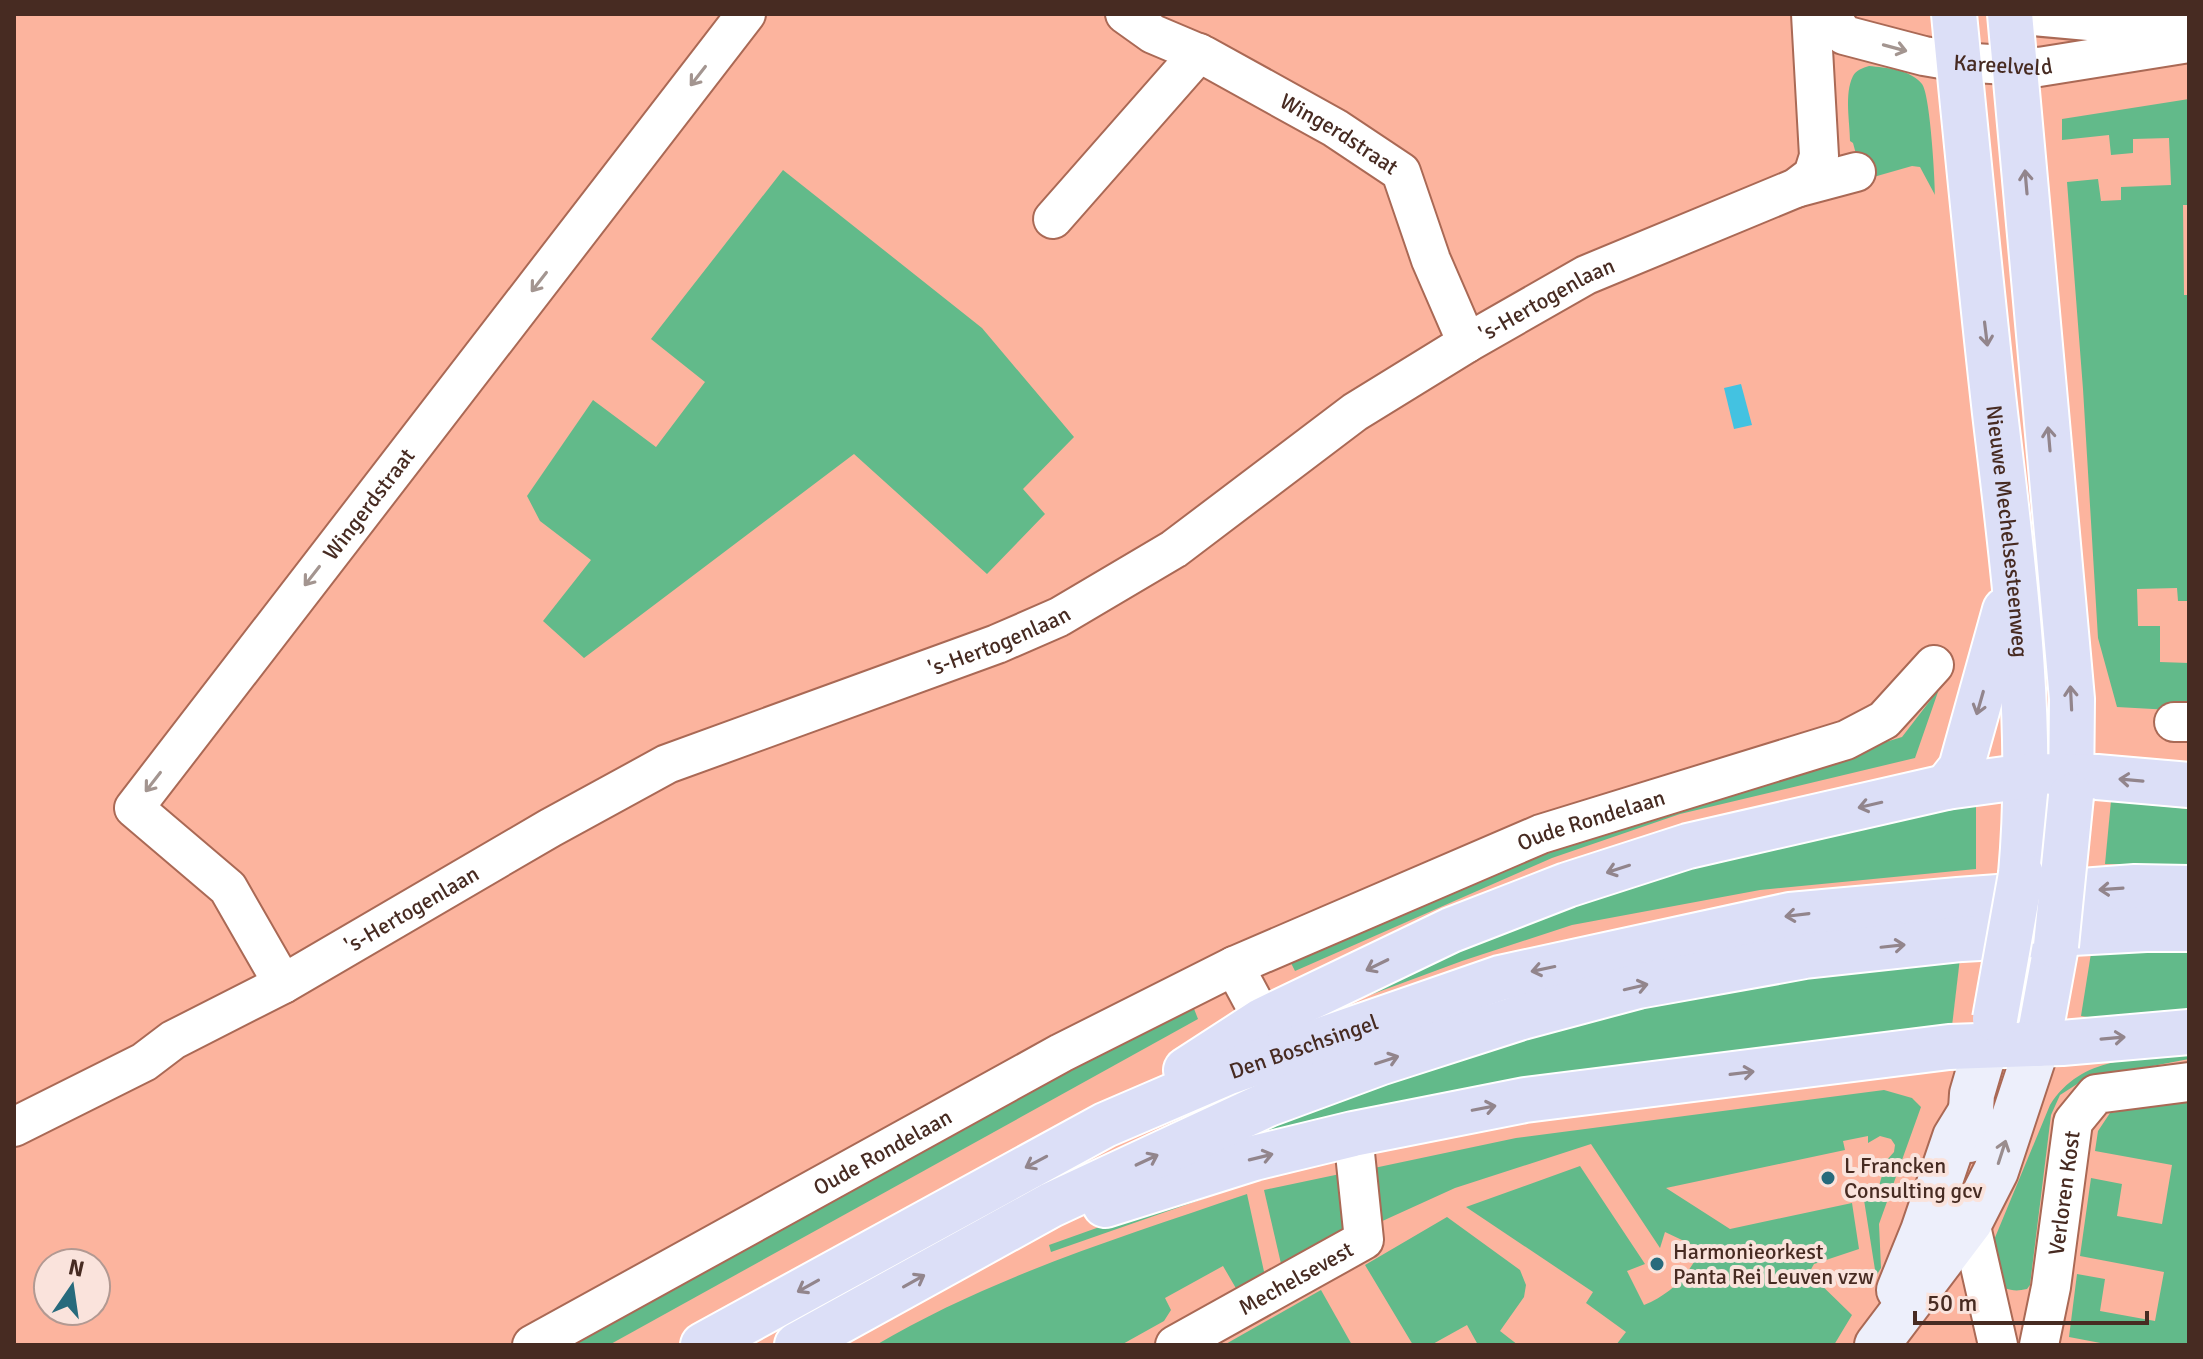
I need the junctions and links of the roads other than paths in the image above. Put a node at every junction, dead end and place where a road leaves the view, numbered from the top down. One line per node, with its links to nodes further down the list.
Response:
1 (746, 14): 26 (street, Wingerdstraat, one-way to 26)
2 (1125, 14): 9 (street, Wingerdstraat)
3 (1811, 14): 13 (street)
4 (1829, 14): 10 (street, Kareelveld, one-way to 10)
5 (1954, 14): 10 (main road, Nieuwe Mechelsesteenweg)
6 (2010, 14): 7 (street, Kareelveld); 11 (main road)
7 (2189, 33)
8 (2189, 43): 11 (street, Kareelveld)
9 (1199, 53): 14 (street); 15 (street, Wingerdstraat)
10 (1959, 62): 11 (street, Kareelveld); 16 (main road, Nieuwe Mechelsesteenweg, one-way to 16)
11 (2015, 66): 19 (main road, one-way to 11)
12 (1856, 172): 13 (street, 's-Hertogenlaan)
13 (1796, 188): 15 (street, 's-Hertogenlaan)
14 (1053, 219)
15 (1467, 343): 26 (street, 's-Hertogenlaan)
16 (2014, 573): 20 (main road, one-way to 20); 21 (main road, Nieuwe Mechelsesteenweg)
17 (1934, 665): 25 (street, Oude Rondelaan)
18 (2189, 785): 19 (main road, one-way to 19)
19 (2071, 786): 21 (main road); 28 (main road, bridge)
20 (1946, 787): 21 (main road); 27 (main road, one-way to 27)
21 (2026, 787): 29 (main road, Nieuwe Mechelsesteenweg, bridge)
22 (2189, 888): 23 (main road, one-way to 23)
23 (1960, 919): 24 (main road); 33 (main road, Den Boschsingel, one-way to 33); 36 (main road, Den Boschsingel, one-way to 23)
24 (2189, 929)
25 (1234, 966): 27 (street); 40 (street, Oude Rondelaan)
26 (283, 984): 34 (street, 's-Hertogenlaan)
27 (1263, 1020): 33 (main road)
28 (2041, 1030): 29 (main road); 30 (main road, one-way to 30); 37 (street, one-way to 28)
29 (1991, 1032): 32 (street); 35 (main road, one-way to 29)
30 (2189, 1032)
31 (2189, 1082): 39 (street, Verloren Kost)
32 (1971, 1111): 37 (street); 44 (street)
33 (1105, 1125): 41 (main road, Den Boschsingel, one-way to 41)
34 (14, 1127)
35 (1353, 1134): 36 (main road, one-way to 35); 43 (street, Mechelsevest)
36 (1051, 1205): 42 (main road, Den Boschsingel, one-way to 36)
37 (1970, 1222): 38 (street); 44 (street)
38 (1994, 1328): 39 (street)
39 (2043, 1330)
40 (532, 1345)
41 (703, 1345)
42 (797, 1345)
43 (1175, 1345)
44 (1877, 1345)

